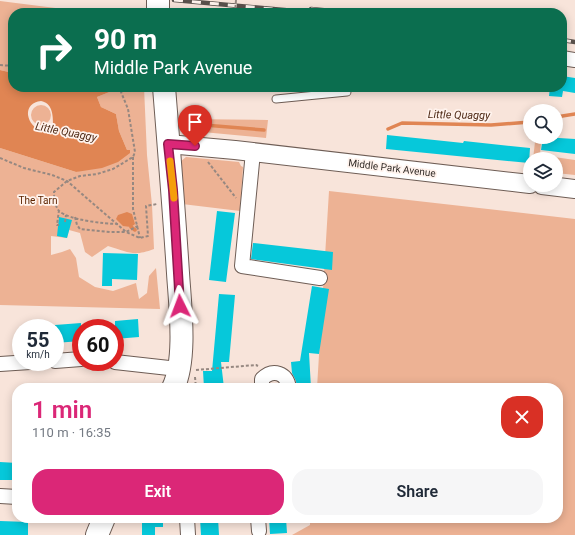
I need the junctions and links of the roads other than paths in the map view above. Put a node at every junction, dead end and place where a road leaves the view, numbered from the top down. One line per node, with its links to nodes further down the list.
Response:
1 (164, 92): 4 (main road)
2 (348, 92): 3 (lane)
3 (276, 99)
4 (168, 144): 5 (street, Middle Park Avenue); 13 (main road)
5 (254, 152): 6 (street, Middle Park Avenue); 9 (street)
6 (523, 183)
7 (563, 188): 8 (street)
8 (575, 189)
9 (320, 278)
10 (12, 363): 11 (street)
11 (0, 364)
12 (124, 364): 13 (street)
13 (182, 376)
14 (262, 383): 15 (street)
15 (287, 383)
16 (0, 496): 17 (street)
17 (12, 496)
18 (102, 523): 20 (main road)
19 (187, 523): 21 (street)
20 (97, 535)
21 (188, 535)

